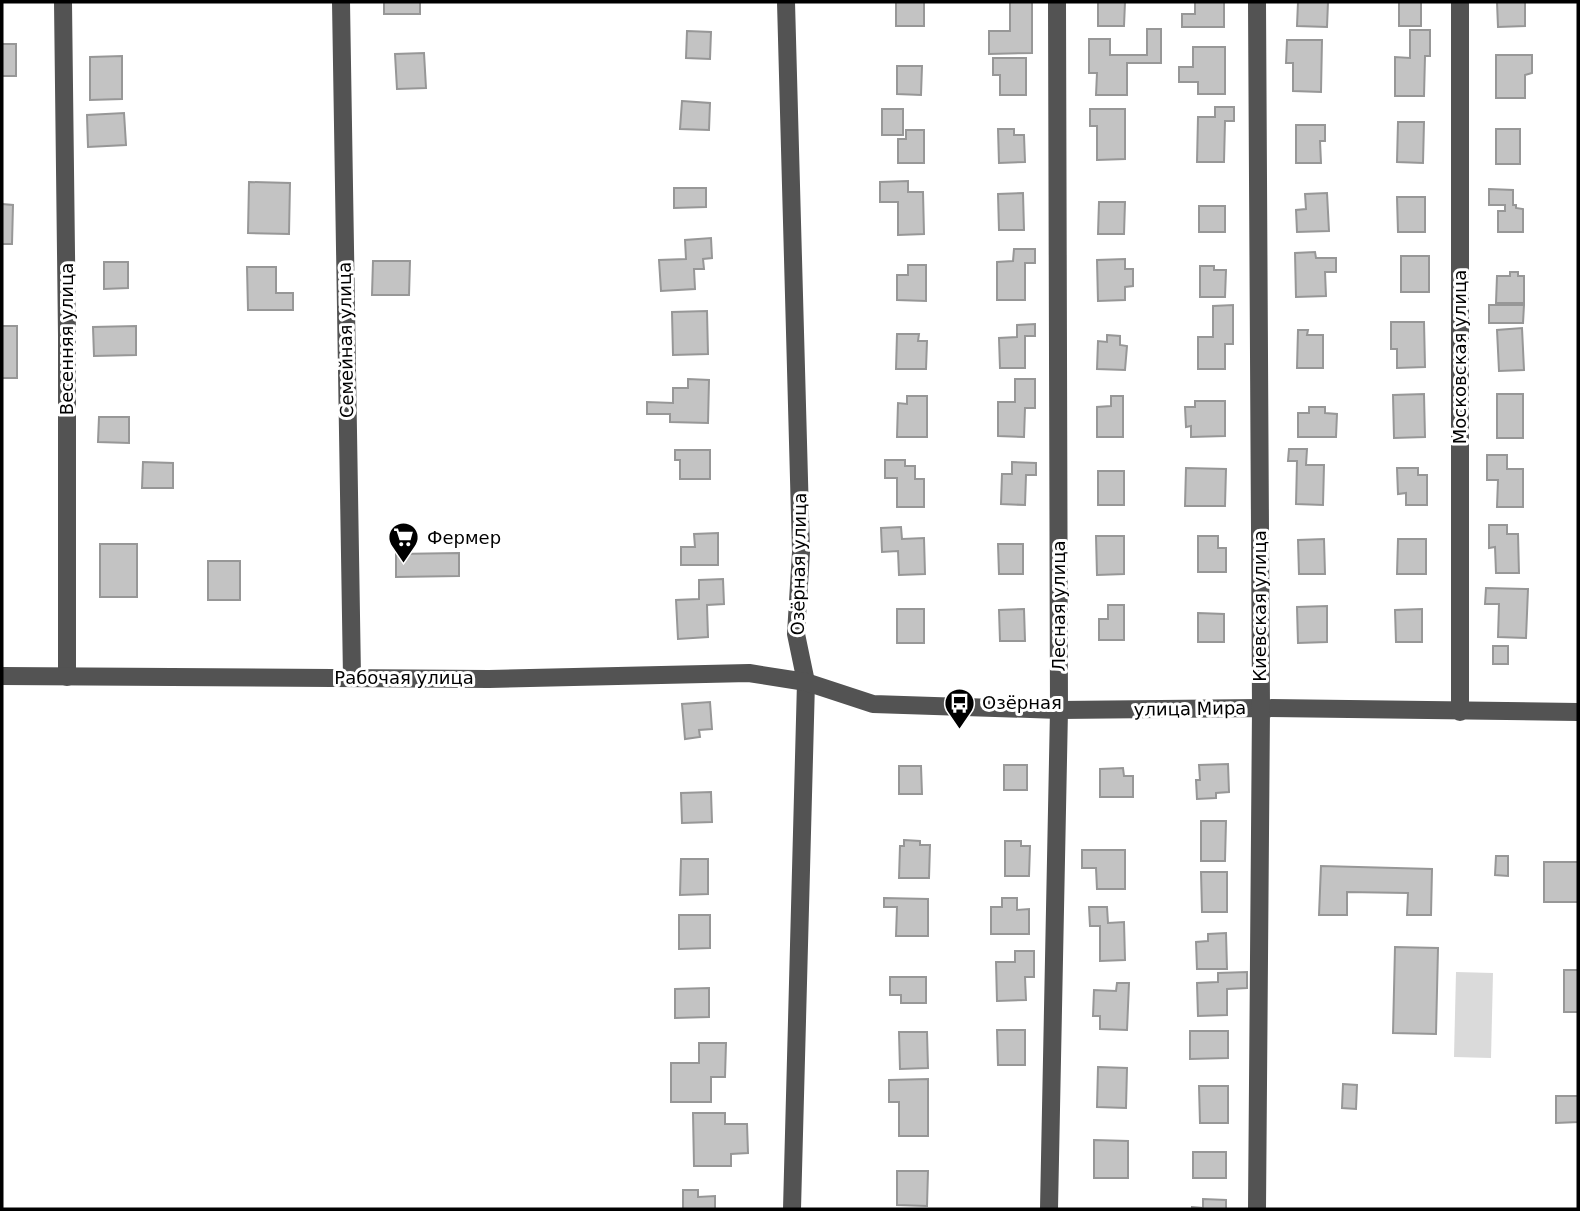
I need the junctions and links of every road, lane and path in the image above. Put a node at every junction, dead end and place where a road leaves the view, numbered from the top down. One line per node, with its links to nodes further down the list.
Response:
1 (63, 2): 8 (street, Весенняя улица)
2 (341, 2): 9 (street, Семейная улица)
3 (786, 2): 10 (street, Озёрная улица)
4 (1057, 2): 12 (street, Лесная улица)
5 (1257, 2): 11 (street, Киевская улица)
6 (1460, 2): 13 (street, Московская улица)
7 (2, 676): 8 (street, Рабочая улица)
8 (67, 677): 9 (street, Рабочая улица)
9 (352, 677): 10 (street, Рабочая улица)
10 (806, 682): 12 (street, улица Мира); 15 (street, Озёрная улица)
11 (1261, 708): 12 (street, улица Мира); 13 (street, улица Мира); 17 (street, Киевская улица)
12 (1059, 710): 16 (street, Лесная улица)
13 (1460, 712): 14 (street, улица Мира)
14 (1578, 712)
15 (792, 1209)
16 (1049, 1209)
17 (1257, 1209)

